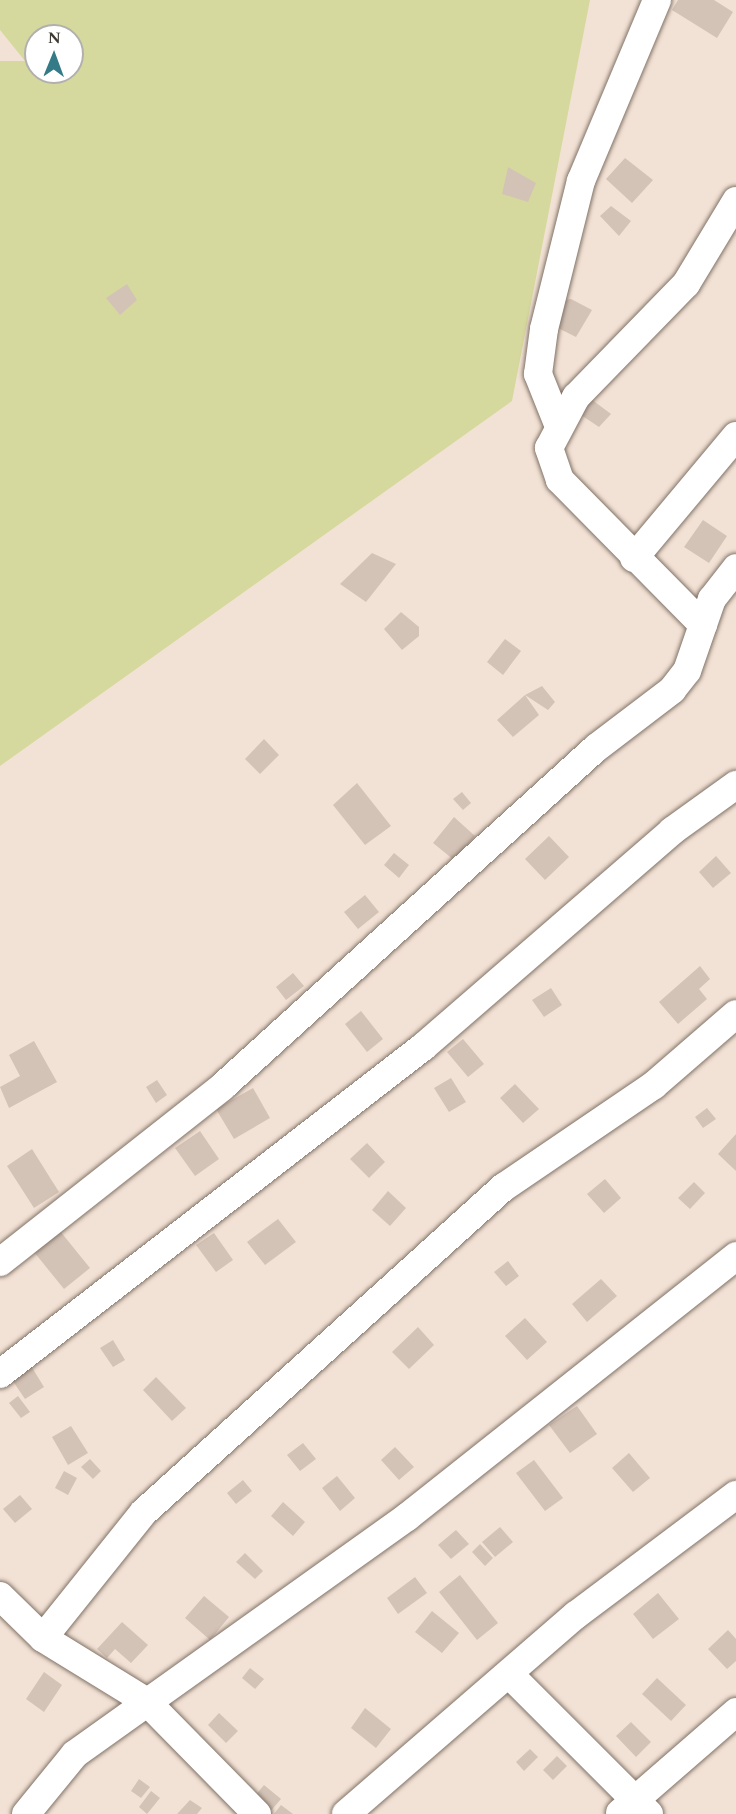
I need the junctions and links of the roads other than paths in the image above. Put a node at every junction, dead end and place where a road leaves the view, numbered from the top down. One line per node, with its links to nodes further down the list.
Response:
1 (657, 0): 3 (street)
2 (736, 201): 3 (street)
3 (558, 424): 5 (street)
4 (736, 436): 5 (street)
5 (634, 558): 7 (street)
6 (736, 568): 7 (street)
7 (703, 625): 11 (street)
8 (736, 785): 12 (street)
9 (736, 1014): 15 (street)
10 (736, 1256): 17 (street)
11 (0, 1262)
12 (0, 1374)
13 (736, 1495): 16 (street)
14 (0, 1596): 15 (street)
15 (44, 1638): 17 (street)
16 (508, 1674): 19 (street); 22 (street)
17 (147, 1702): 20 (street); 21 (street)
18 (736, 1712): 19 (street)
19 (634, 1810)
20 (26, 1814)
21 (257, 1814)
22 (346, 1814)

